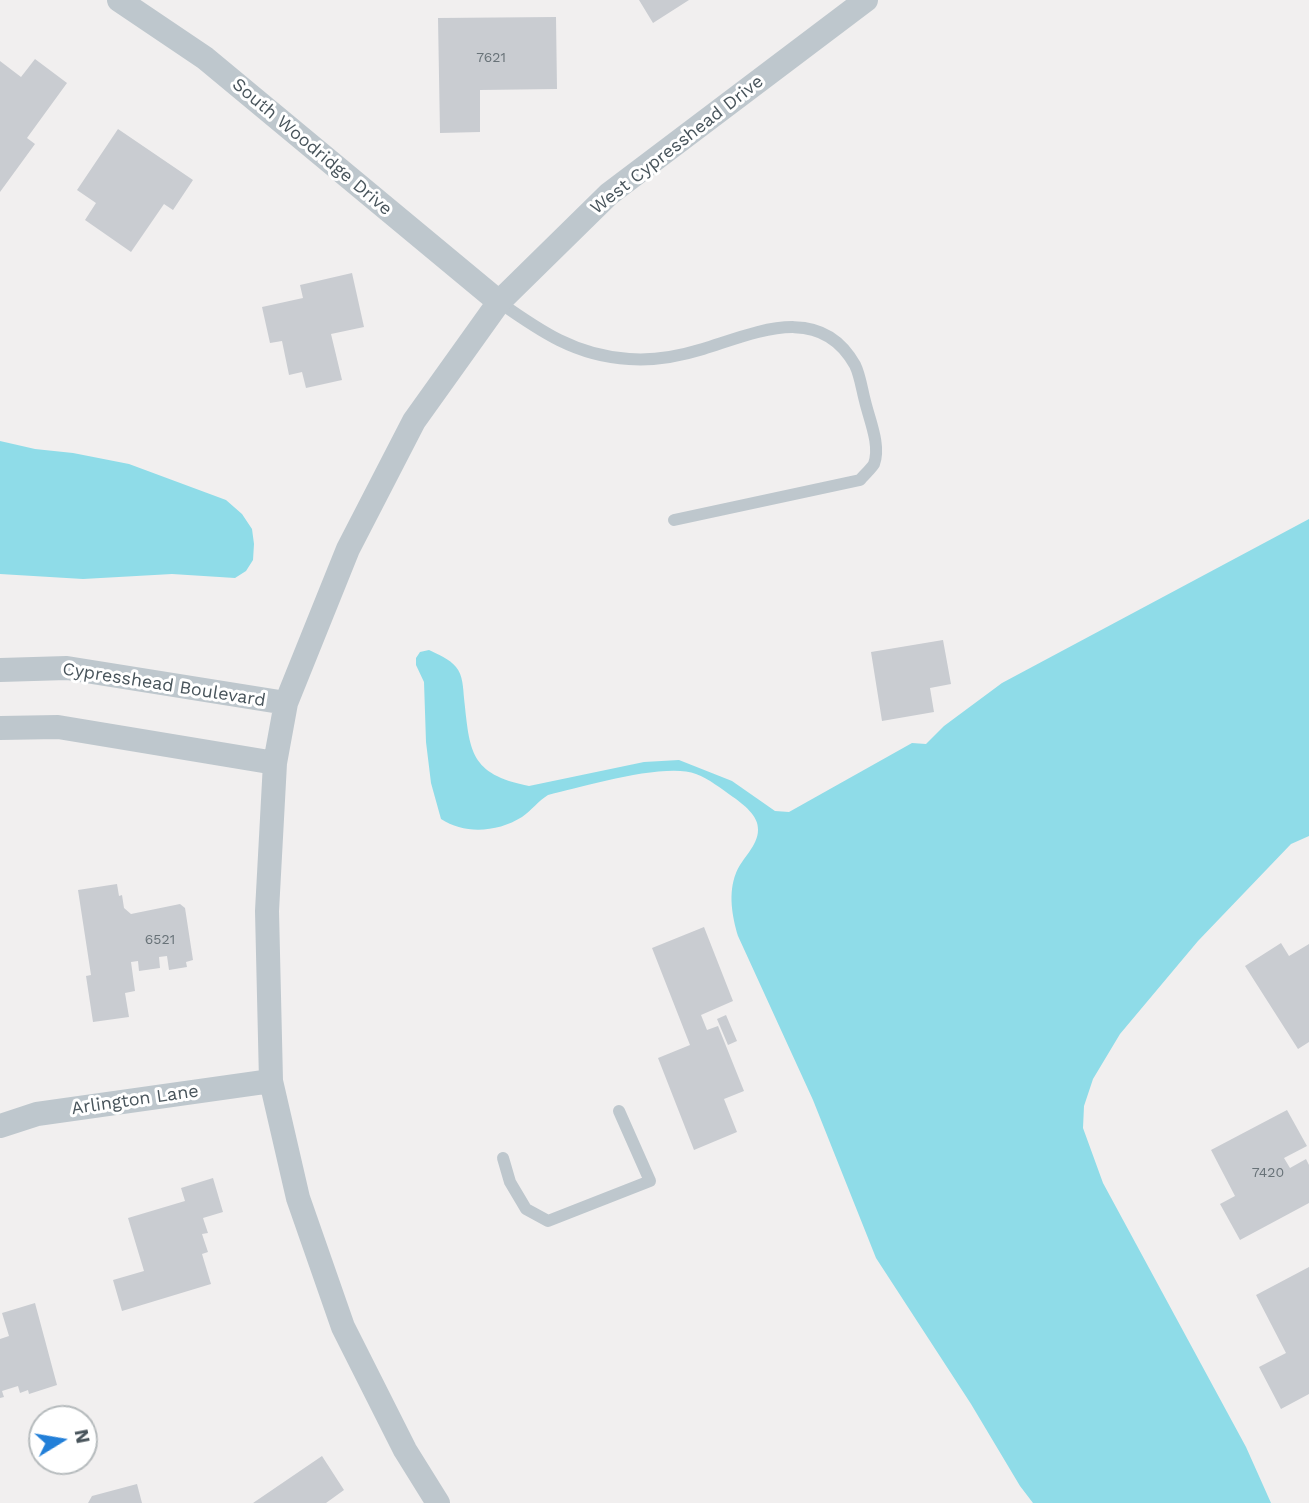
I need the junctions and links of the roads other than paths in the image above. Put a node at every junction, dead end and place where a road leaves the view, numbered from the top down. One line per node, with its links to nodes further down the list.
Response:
1 (120, 0): 3 (street, South Woodridge Drive)
2 (866, 0): 3 (street, West Cypresshead Drive)
3 (499, 302): 4 (lane); 6 (street, West Cypresshead Drive)
4 (674, 520)
5 (0, 670): 6 (street, Cypresshead Boulevard)
6 (286, 703): 8 (street, West Cypresshead Drive)
7 (0, 727): 8 (street)
8 (275, 763): 9 (street, West Cypresshead Drive)
9 (271, 1081): 11 (street, Arlington Lane); 13 (street, West Cypresshead Drive)
10 (619, 1111): 12 (lane)
11 (0, 1126)
12 (503, 1158)
13 (438, 1503)

